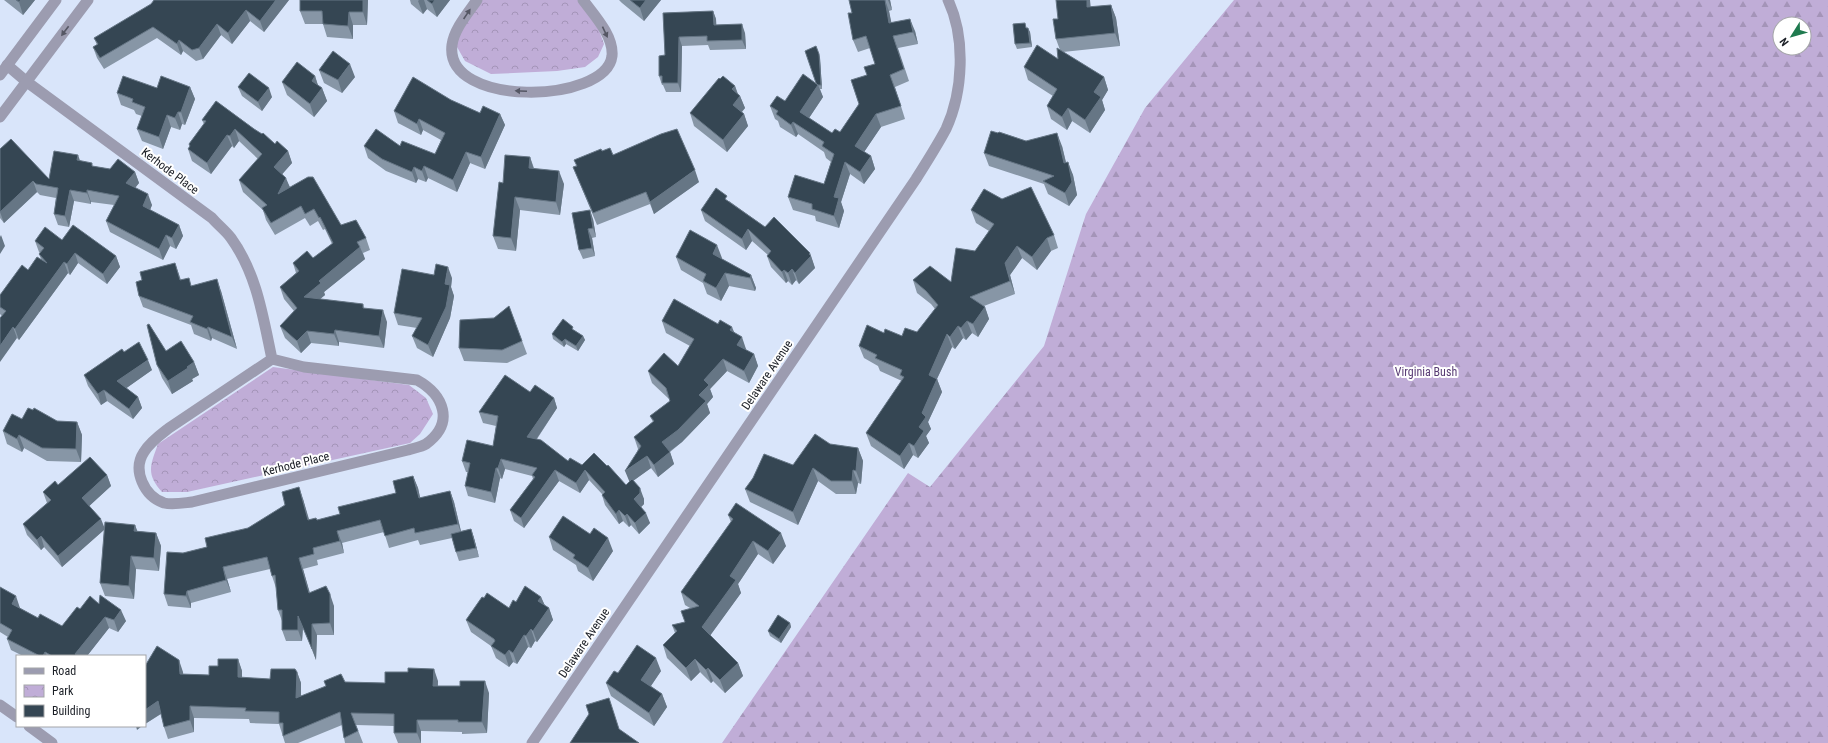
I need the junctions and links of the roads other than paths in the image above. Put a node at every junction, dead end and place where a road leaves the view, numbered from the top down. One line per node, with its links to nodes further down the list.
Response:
1 (56, 0): 6 (street)
2 (88, 0): 8 (street, one-way to 8)
3 (477, 0): 4 (street, one-way to 3)
4 (583, 0)
5 (948, 0): 15 (street, Delaware Avenue)
6 (8, 65): 7 (street); 8 (street, Kerhode Place)
7 (0, 75)
8 (28, 82): 9 (street); 10 (street, Kerhode Place)
9 (0, 116)
10 (272, 359): 10 (street, Kerhode Place)
11 (0, 705): 12 (street)
12 (16, 716)
13 (30, 727): 14 (street)
14 (52, 743)
15 (532, 743)

